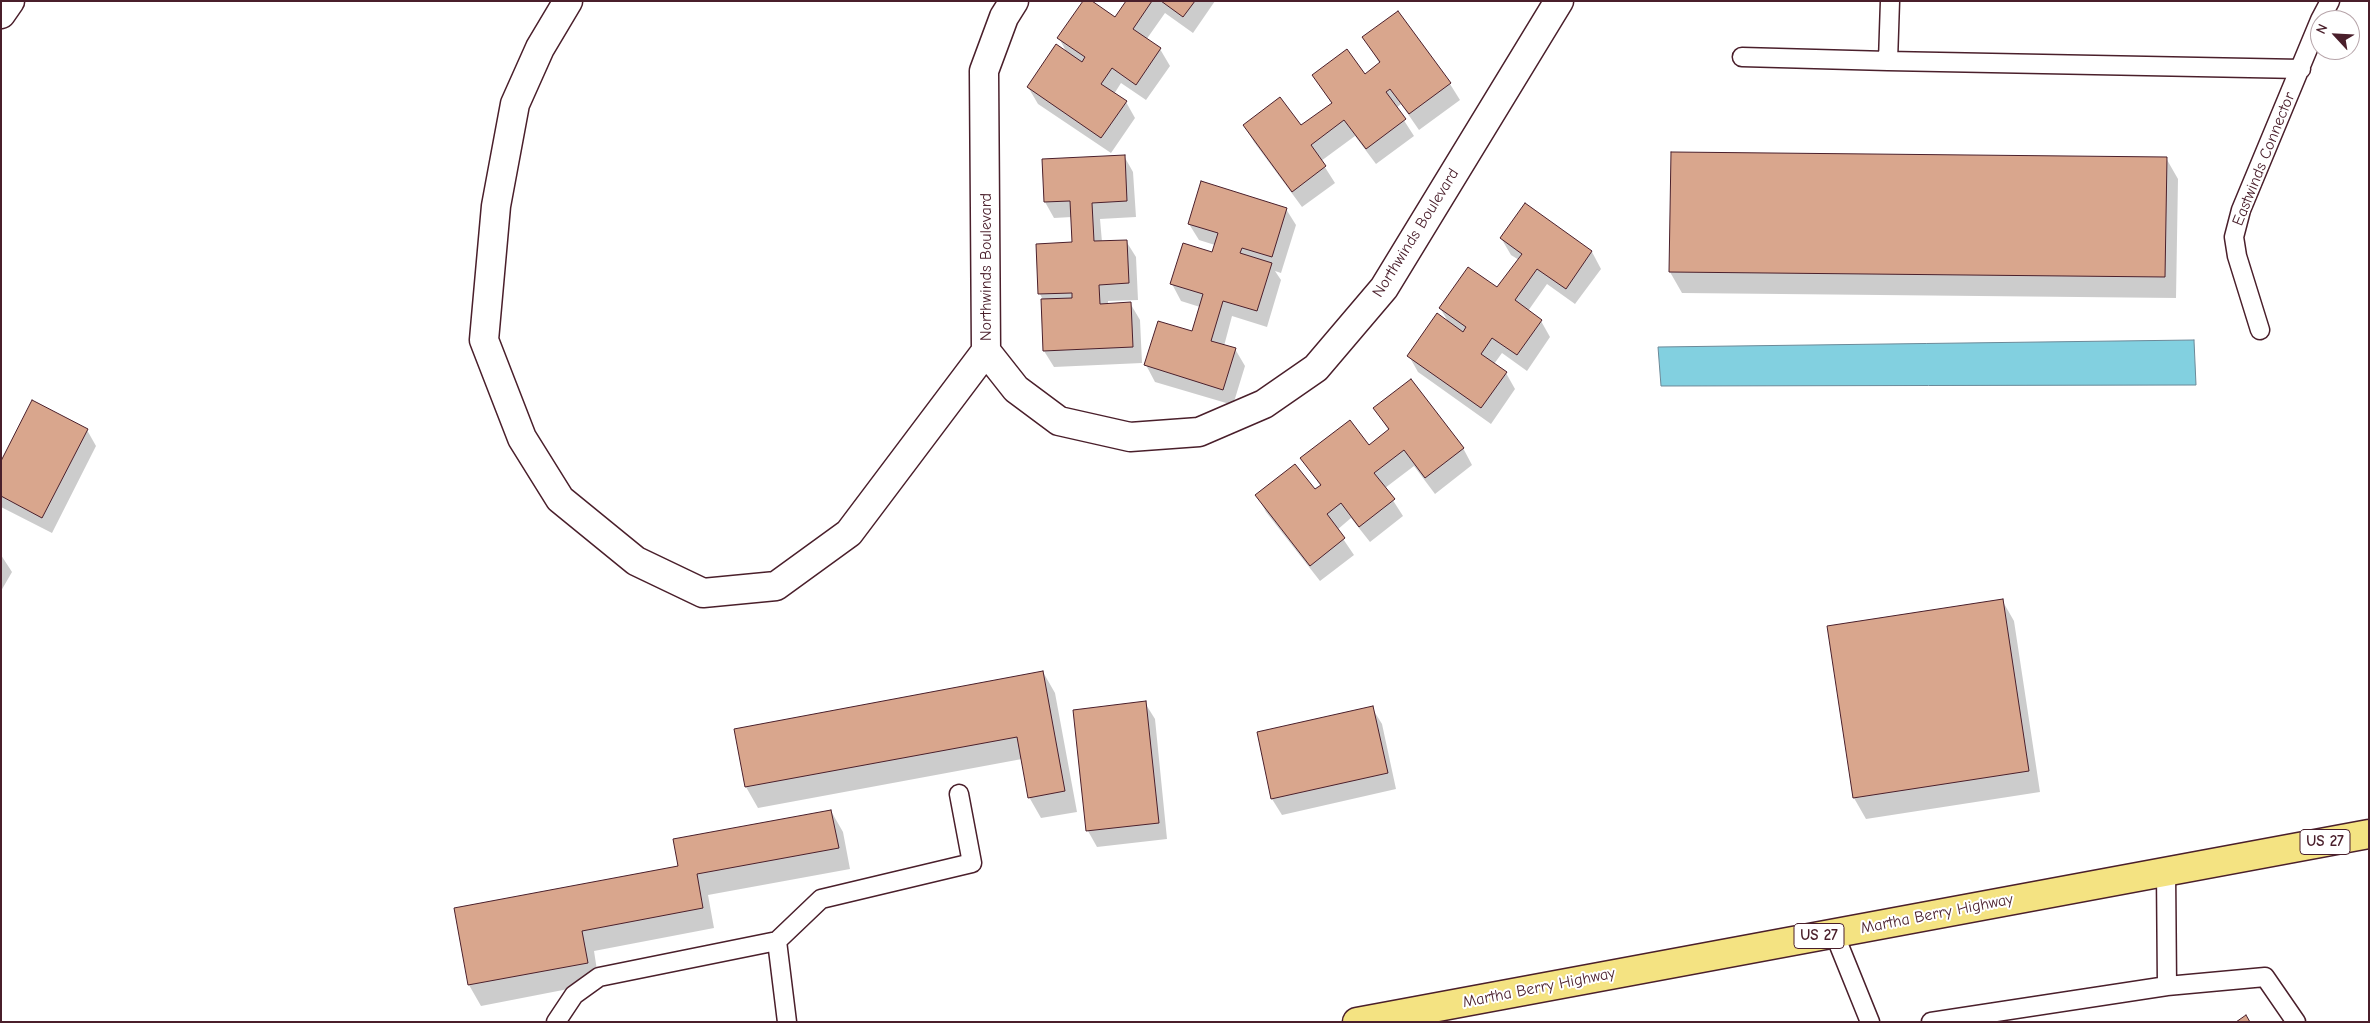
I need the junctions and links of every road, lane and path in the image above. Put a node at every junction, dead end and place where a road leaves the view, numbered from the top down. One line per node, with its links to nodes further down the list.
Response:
1 (10, 1): 6 (street)
2 (568, 1): 12 (street)
3 (1014, 1): 12 (street, Northwinds Boulevard)
4 (1558, 1): 12 (street, Northwinds Boulevard)
5 (1890, 1): 9 (lane)
6 (1, 14)
7 (2310, 46): 10 (lane, Eastwinds Connector)
8 (1742, 57): 9 (lane)
9 (1888, 61): 10 (lane)
10 (2301, 69): 11 (lane, Eastwinds Connector)
11 (2260, 330)
12 (986, 350)
13 (959, 794): 17 (lane)
14 (2369, 834): 15 (main road, Martha Berry Highway / US 27)
15 (2166, 872): 16 (main road, Martha Berry Highway / US 27); 18 (lane)
16 (1834, 933): 21 (main road, Martha Berry Highway / US 27); 22 (lane)
17 (776, 941): 19 (lane); 20 (lane)
18 (2167, 986): 23 (lane); 24 (lane)
19 (556, 1022)
20 (787, 1022)
21 (1357, 1022)
22 (1870, 1022)
23 (1931, 1022)
24 (2296, 1022)

